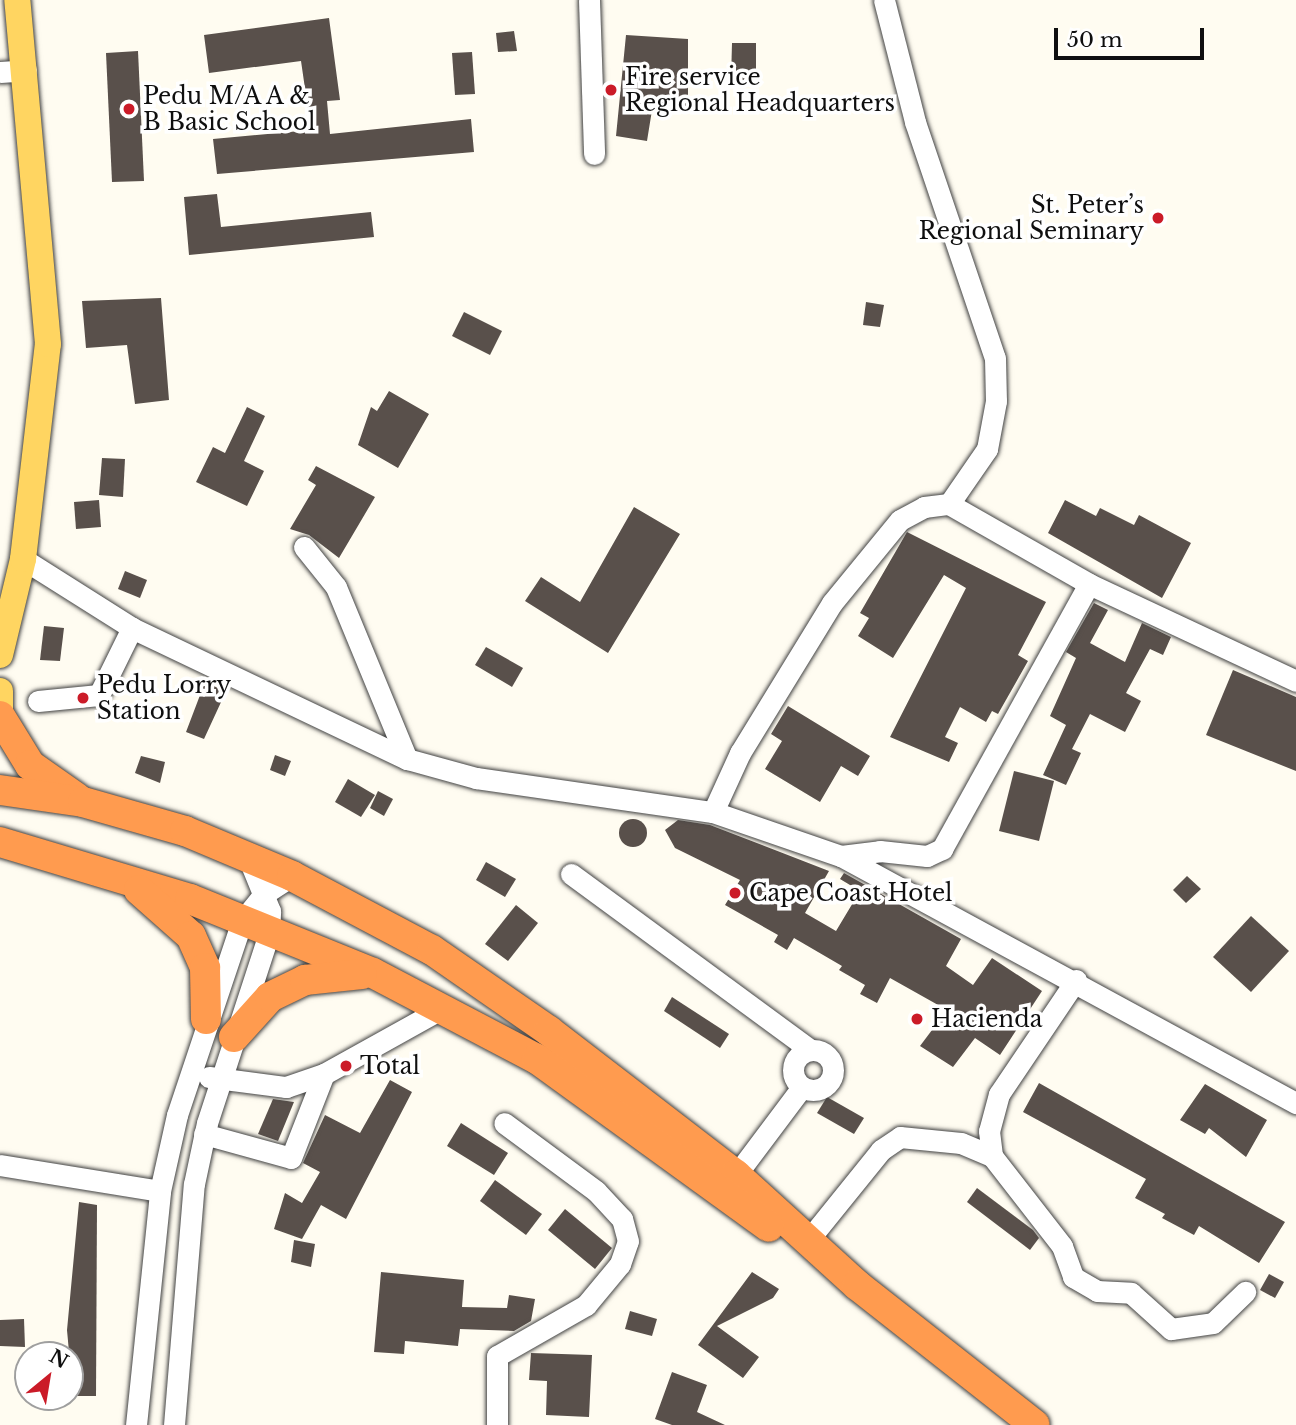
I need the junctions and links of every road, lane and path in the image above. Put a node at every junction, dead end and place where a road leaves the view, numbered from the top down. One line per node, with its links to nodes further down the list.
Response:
1 (17, 0): 4 (main road)
2 (589, 0): 5 (street)
3 (884, 0): 6 (street)
4 (13, 71): 8 (main road)
5 (594, 154)
6 (949, 504): 9 (street); 21 (street)
7 (304, 547): 18 (street)
8 (23, 559): 10 (main road); 11 (street)
9 (1089, 584): 13 (street); 23 (street)
10 (7, 593): 12 (main road)
11 (132, 628): 15 (street); 18 (street)
12 (0, 655)
13 (1296, 681)
14 (0, 691): 16 (main road)
15 (38, 701)
16 (0, 709)
17 (0, 716): 20 (highway)
18 (407, 759): 21 (street)
19 (0, 790): 20 (highway)
20 (83, 802): 24 (highway)
21 (713, 812): 23 (street)
22 (0, 842): 27 (highway)
23 (841, 856): 32 (street)
24 (248, 857): 26 (highway); 28 (street)
25 (571, 874): 36 (street)
26 (292, 876): 28 (street); 46 (highway)
27 (127, 881): 29 (highway); 34 (highway)
28 (264, 894): 29 (street); 30 (street)
29 (242, 921): 30 (highway); 34 (street)
30 (269, 933): 31 (highway); 35 (street)
31 (373, 973): 33 (highway); 35 (highway)
32 (1076, 980): 41 (street); 44 (street)
33 (441, 1009): 38 (street); 49 (highway)
34 (206, 1019): 37 (street)
35 (234, 1037): 39 (street)
36 (809, 1049): 40 (street); 40 (street)
37 (190, 1072): 39 (street); 47 (street)
38 (324, 1074): 39 (street); 43 (street)
39 (220, 1080): 43 (street)
40 (802, 1087): 46 (street)
41 (1296, 1102)
42 (504, 1123): 55 (street)
43 (204, 1134): 52 (street)
44 (992, 1156): 48 (street); 50 (street)
45 (0, 1165): 47 (street)
46 (736, 1175): 48 (highway)
47 (160, 1191): 51 (street)
48 (810, 1238): 49 (highway)
49 (857, 1284): 56 (highway)
50 (1245, 1292)
51 (136, 1383): 52 (street); 53 (street)
52 (174, 1387): 54 (street)
53 (136, 1425)
54 (174, 1425)
55 (497, 1425)
56 (1035, 1425)

